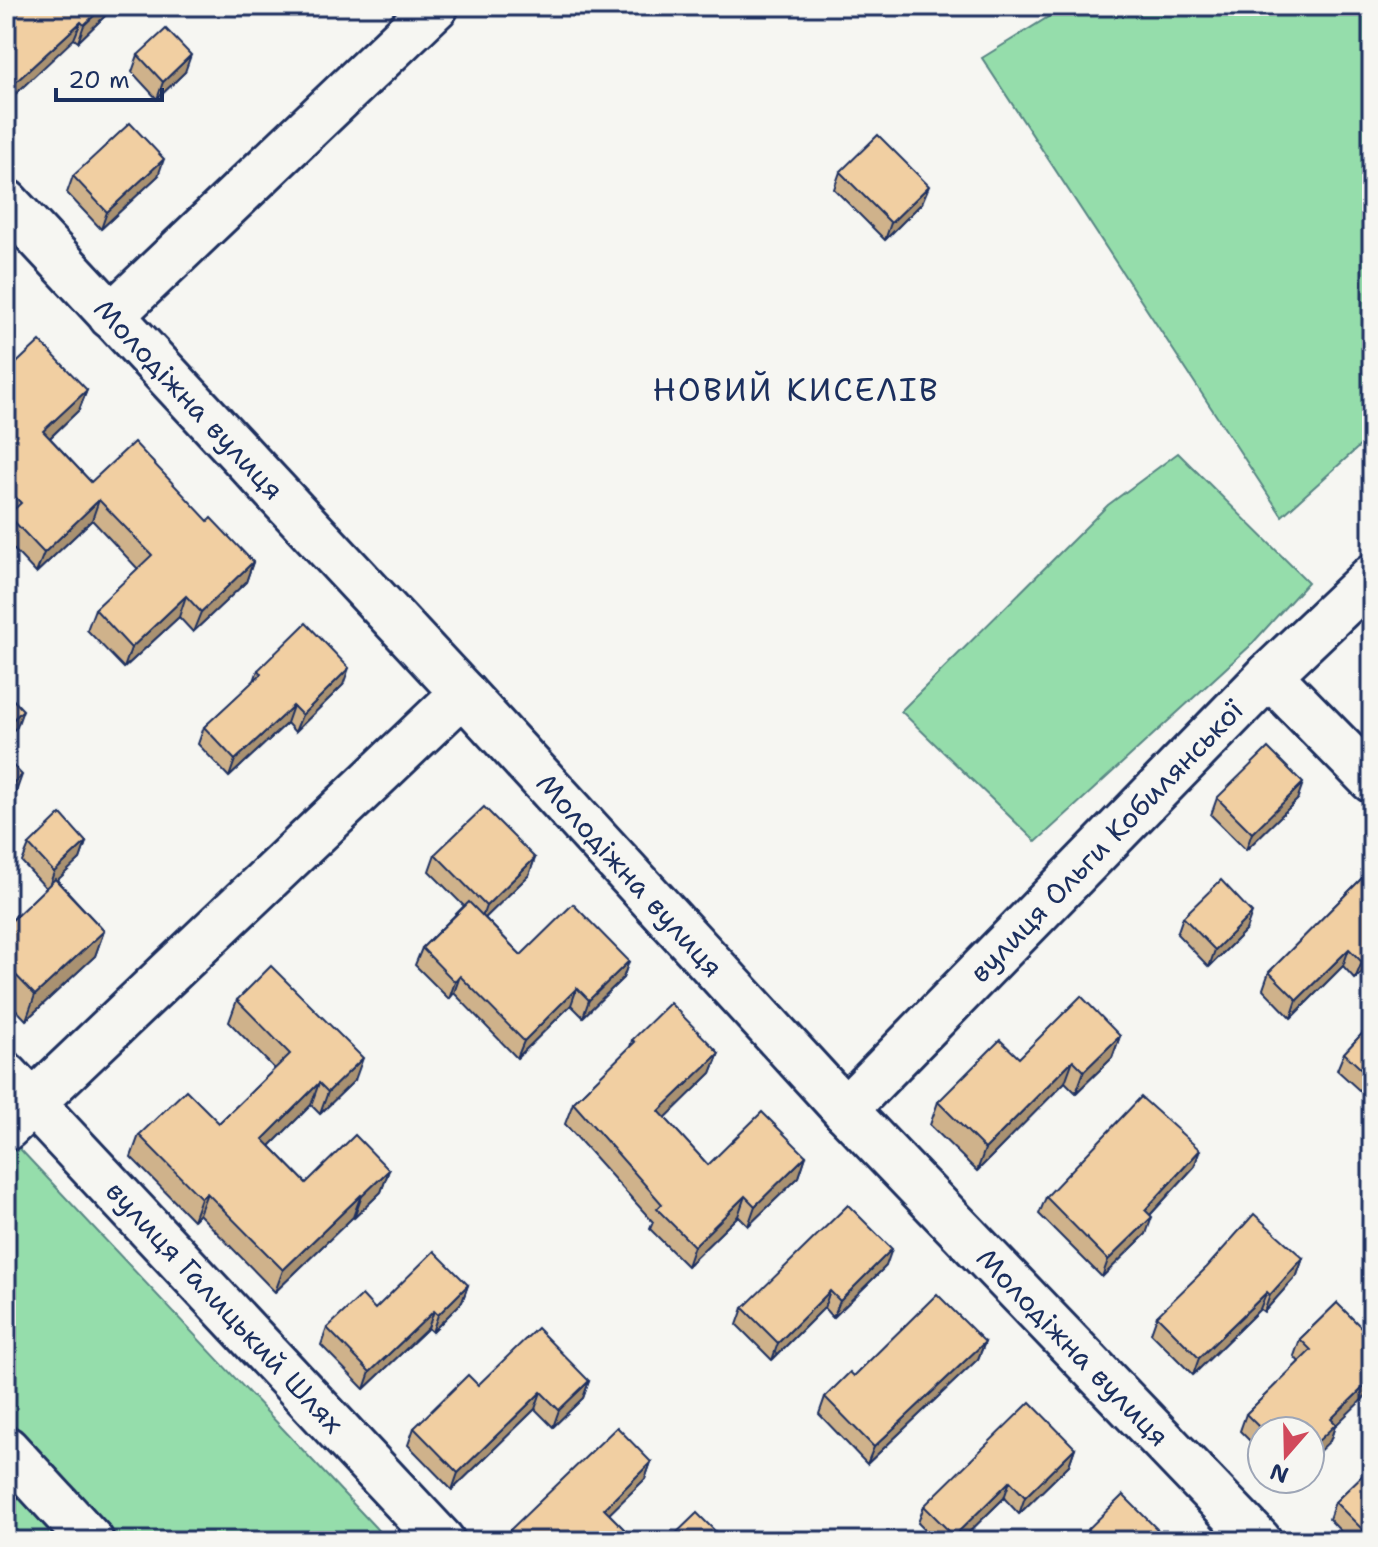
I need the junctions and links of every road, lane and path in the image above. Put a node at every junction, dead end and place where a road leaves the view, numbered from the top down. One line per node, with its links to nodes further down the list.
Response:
1 (436, 6): 3 (main road)
2 (6, 202): 3 (main road, Молодіжна вулиця)
3 (111, 316): 6 (main road, Молодіжна вулиця)
4 (1372, 577): 5 (main road, вулиця Ольги Кобилянської)
5 (1269, 675): 7 (main road); 9 (main road, вулиця Ольги Кобилянської)
6 (463, 693): 8 (main road); 9 (main road, Молодіжна вулиця)
7 (1372, 780)
8 (15, 1102): 12 (main road, вулиця Галицький Шлях)
9 (845, 1110): 13 (main road, Молодіжна вулиця)
10 (6, 1449): 11 (main road)
11 (91, 1541)
12 (442, 1541)
13 (1259, 1541)

